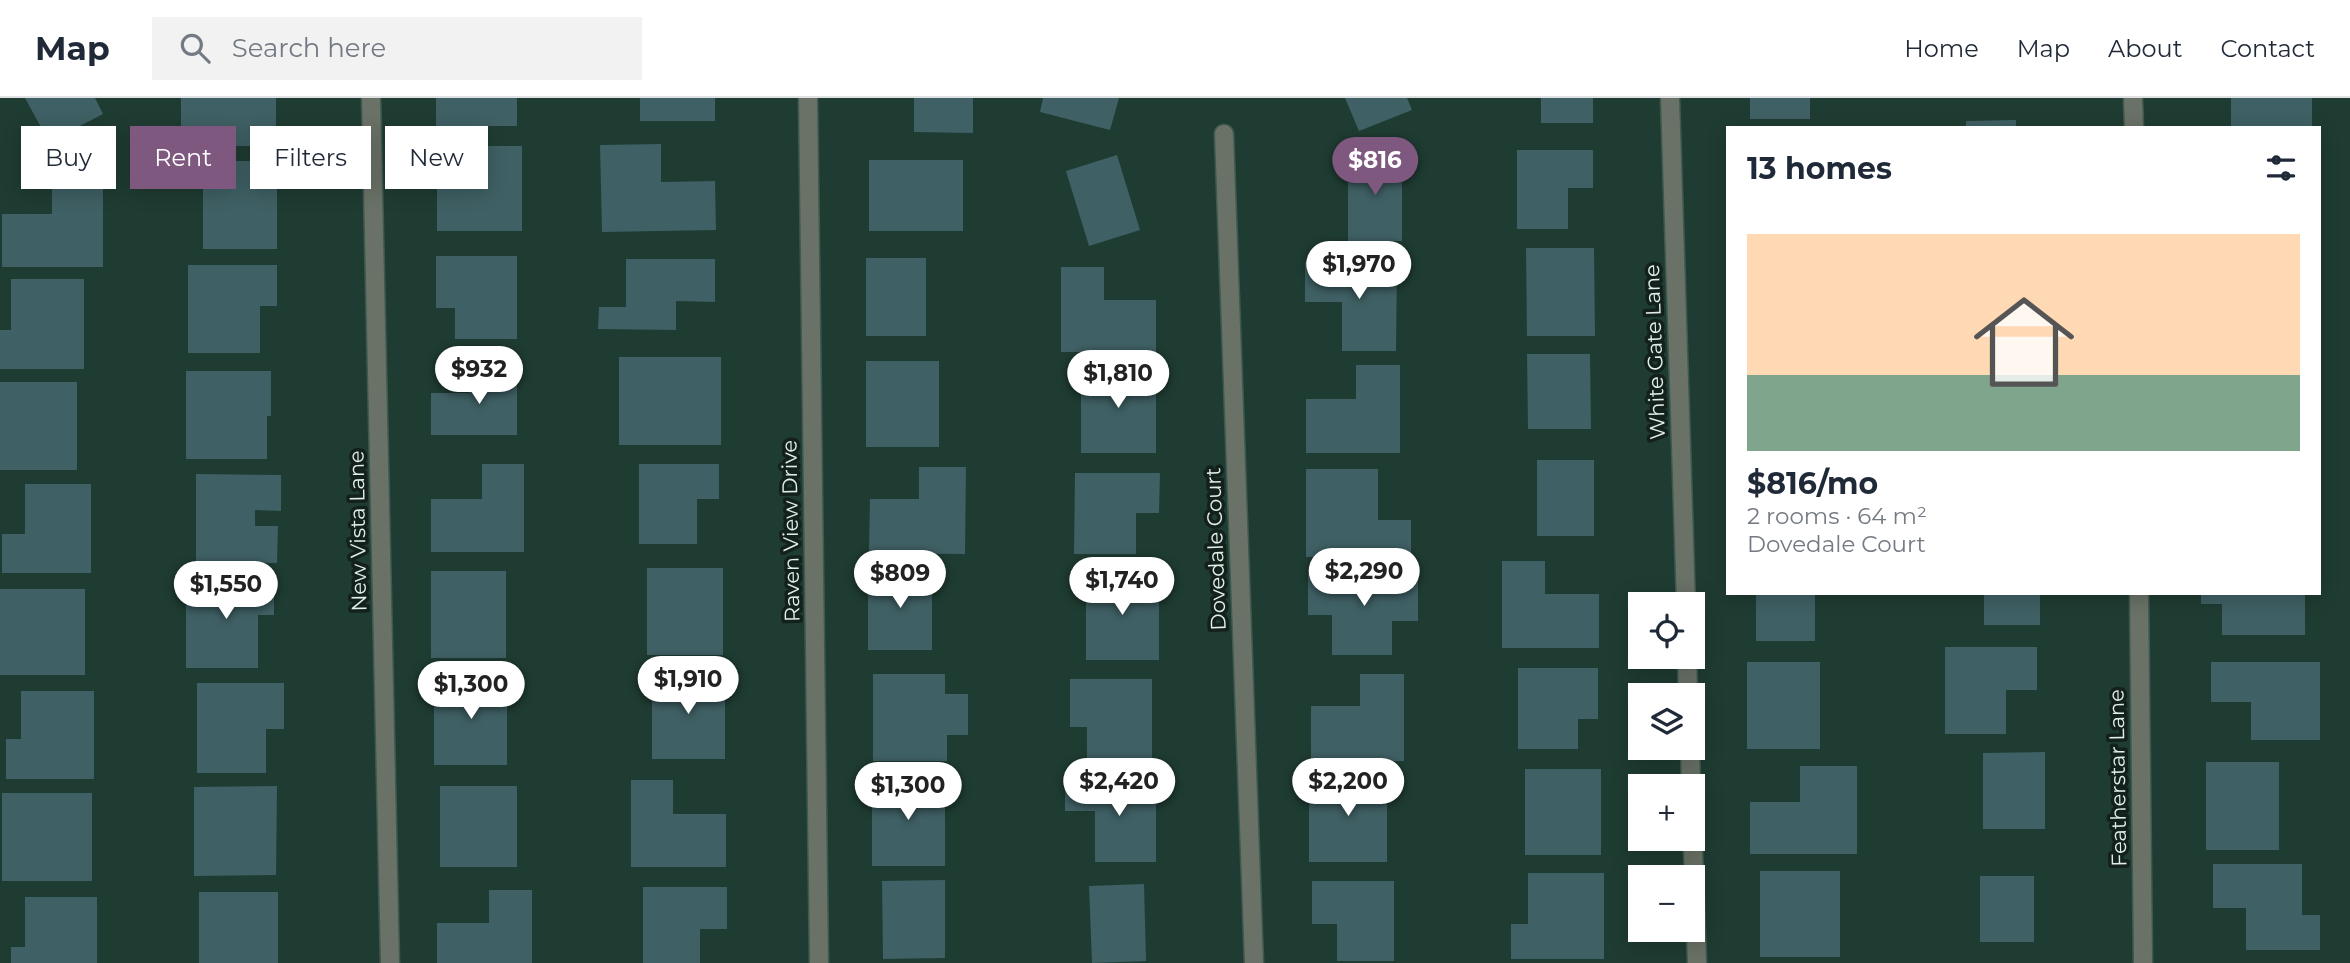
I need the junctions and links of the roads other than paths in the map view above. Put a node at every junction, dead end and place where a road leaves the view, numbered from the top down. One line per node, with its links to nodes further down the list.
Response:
1 (371, 98): 10 (street, New Vista Lane)
2 (808, 98): 11 (street, Raven View Drive)
3 (1670, 98): 7 (street, White Gate Lane)
4 (2133, 98): 5 (street)
5 (2134, 126)
6 (1224, 134): 12 (street, Dovedale Court)
7 (1686, 592)
8 (2139, 595): 14 (street, Featherstar Lane)
9 (1693, 851): 13 (street)
10 (390, 963)
11 (820, 963)
12 (1254, 963)
13 (1697, 963)
14 (2143, 963)

